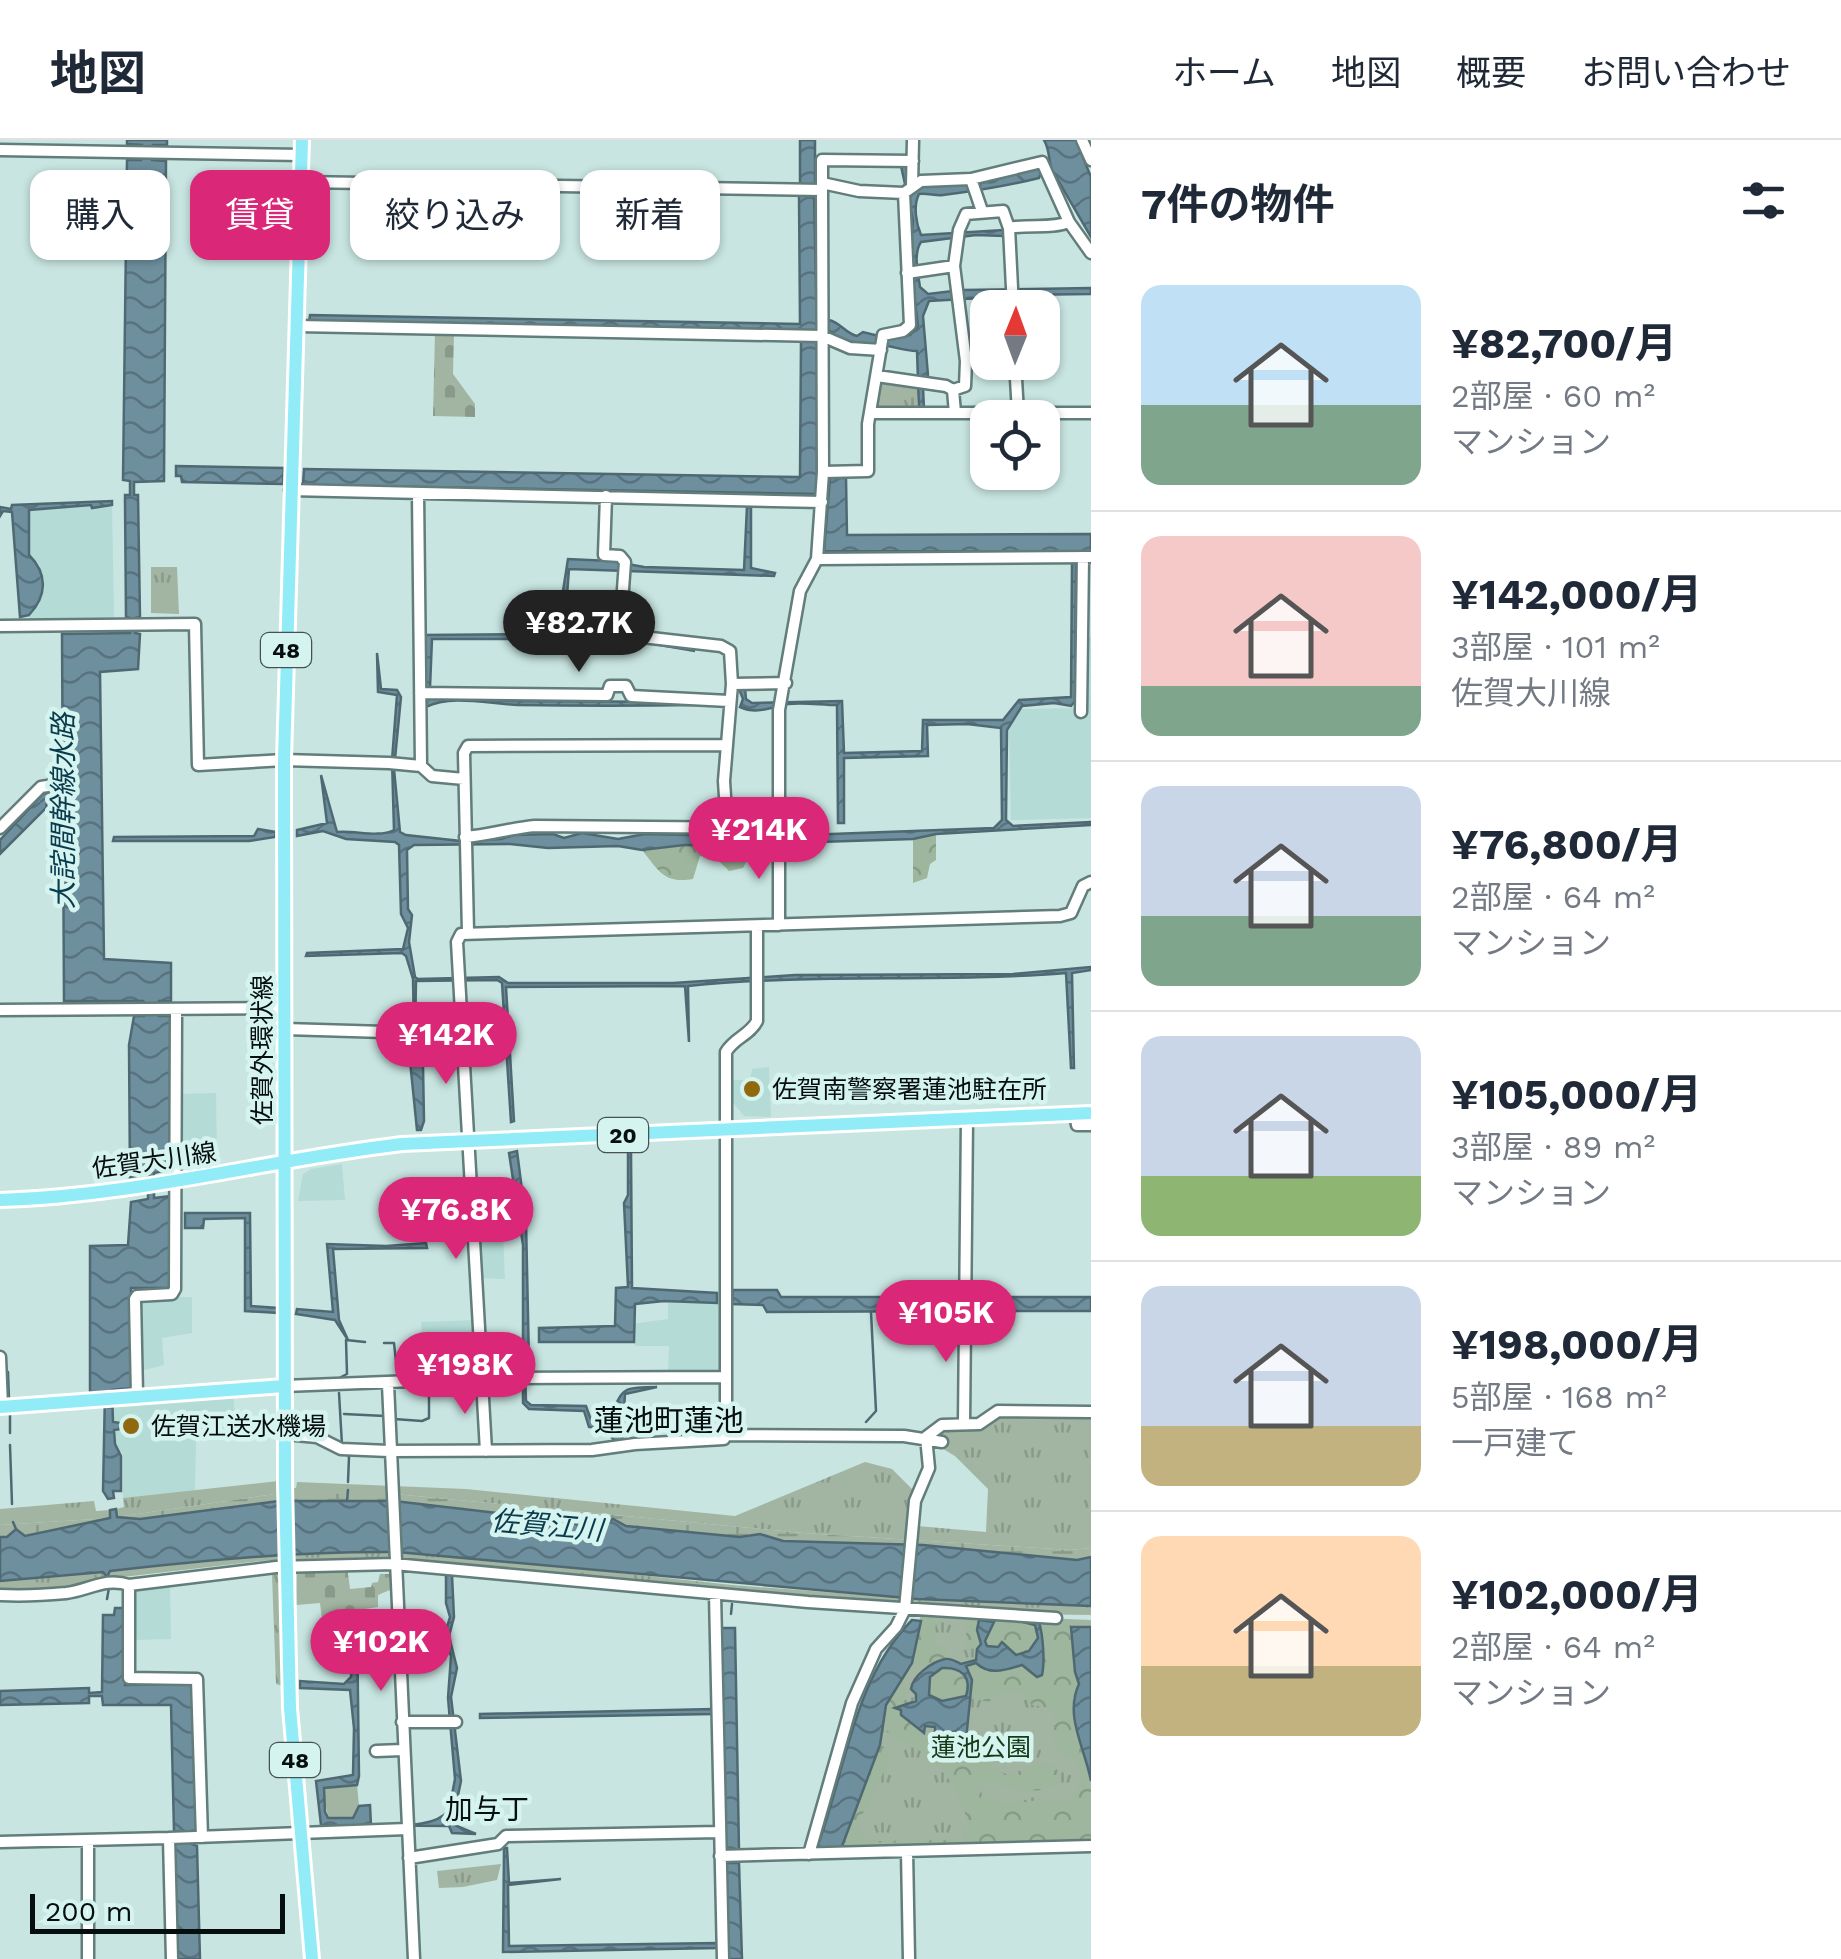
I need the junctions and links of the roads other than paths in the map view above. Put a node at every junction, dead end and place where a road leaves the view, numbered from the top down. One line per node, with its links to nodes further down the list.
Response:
1 (172, 140): 6 (street)
2 (913, 140): 8 (street)
3 (1082, 140): 7 (street)
4 (302, 147): 6 (street)
5 (0, 150): 6 (street)
6 (172, 153)
7 (1091, 160)
8 (912, 161): 11 (street); 12 (street)
9 (330, 182): 11 (street)
10 (974, 184): 12 (street); 13 (street); 14 (street)
11 (814, 188): 12 (street); 22 (street)
12 (908, 189): 19 (street)
13 (982, 210): 15 (street); 18 (street)
14 (1070, 222): 15 (street); 16 (street)
15 (1009, 228): 20 (street)
16 (1091, 253)
17 (299, 260): 21 (main road, 佐賀外環状線 / 48)
18 (954, 266): 19 (street); 25 (street)
19 (913, 272): 23 (street)
20 (1012, 290)
21 (298, 326): 22 (street); 32 (main road, 佐賀外環状線 / 48)
22 (812, 336): 23 (street); 31 (street)
23 (882, 344): 24 (street)
24 (877, 376): 25 (street); 26 (street)
25 (953, 390): 27 (street)
26 (870, 413): 27 (street); 31 (street)
27 (955, 413): 28 (street)
28 (970, 413)
29 (1060, 413): 30 (street)
30 (1091, 413)
31 (823, 472): 35 (street)
32 (290, 490): 33 (street); 45 (main road, 佐賀外環状線 / 48)
33 (418, 493): 34 (street); 41 (street)
34 (606, 496): 35 (street); 40 (street)
35 (822, 502): 37 (street)
36 (1087, 557): 37 (street); 43 (street)
37 (817, 559): 39 (street)
38 (0, 626): 45 (street)
39 (786, 683): 40 (street); 51 (street)
40 (732, 684): 42 (street)
41 (420, 693): 42 (street); 46 (street)
42 (730, 701): 44 (street)
43 (1080, 712)
44 (727, 745): 47 (street); 50 (street)
45 (284, 760): 46 (street); 57 (main road, 佐賀外環状線 / 48)
46 (421, 766): 47 (street)
47 (464, 779): 52 (street)
48 (54, 785): 49 (street)
49 (0, 828)
50 (728, 828): 51 (street); 52 (street)
51 (779, 834): 54 (street)
52 (465, 841): 56 (street)
53 (1091, 882): 54 (street)
54 (780, 925): 55 (street)
55 (757, 926): 56 (street); 66 (street)
56 (468, 932): 61 (street)
57 (285, 1008): 58 (street); 60 (main road, 佐賀外環状線 / 48)
58 (176, 1009): 59 (street); 69 (street)
59 (0, 1010)
60 (285, 1029): 61 (street); 68 (main road, 佐賀外環状線 / 48)
61 (463, 1030): 67 (street)
62 (1091, 1113): 63 (main road, 佐賀大川線 / 20)
63 (1075, 1114): 64 (main road, 佐賀大川線 / 20); 65 (street)
64 (967, 1119): 66 (main road, 佐賀大川線 / 20); 79 (street)
65 (1091, 1125)
66 (726, 1130): 67 (main road, 佐賀大川線 / 20); 72 (street)
67 (470, 1141): 68 (main road, 佐賀大川線 / 20); 73 (street)
68 (285, 1161): 69 (main road, 佐賀大川線 / 20); 75 (main road, 佐賀外環状線 / 48)
69 (176, 1182): 70 (main road, 佐賀大川線 / 20); 76 (street)
70 (0, 1200)
71 (0, 1357): 77 (street)
72 (724, 1377): 73 (street); 81 (street)
73 (482, 1380): 74 (street); 85 (street)
74 (388, 1384): 75 (street); 84 (street)
75 (284, 1386): 76 (main road); 80 (main road, 佐賀外環状線 / 48)
76 (137, 1394): 77 (main road)
77 (1, 1407)
78 (1091, 1412): 79 (street)
79 (964, 1424): 82 (street)
80 (284, 1434): 84 (street); 87 (main road, 佐賀外環状線 / 48)
81 (726, 1434): 82 (street); 85 (street)
82 (926, 1437): 83 (street); 91 (street)
83 (942, 1442)
84 (389, 1450): 85 (street); 86 (street)
85 (486, 1450)
86 (394, 1562): 87 (street); 89 (street); 93 (street)
87 (286, 1564): 88 (street); 98 (main road, 佐賀外環状線 / 48)
88 (129, 1585): 90 (street); 100 (street)
89 (714, 1594): 91 (street); 99 (street)
90 (0, 1595)
91 (905, 1607): 92 (street); 105 (street)
92 (1056, 1618)
93 (402, 1722): 94 (street); 95 (street)
94 (452, 1722)
95 (402, 1750): 96 (street); 97 (street)
96 (376, 1751)
97 (407, 1826): 98 (street); 107 (street)
98 (302, 1832): 100 (street); 110 (main road, 佐賀外環状線 / 48)
99 (719, 1832): 106 (street); 107 (street)
100 (185, 1837): 101 (street); 109 (street)
101 (88, 1840): 102 (street); 108 (street)
102 (0, 1842)
103 (1091, 1846): 104 (street)
104 (906, 1851): 105 (street); 113 (street)
105 (809, 1854): 106 (street)
106 (720, 1856): 112 (street)
107 (409, 1858): 111 (street)
108 (88, 1959)
109 (172, 1959)
110 (312, 1959)
111 (414, 1959)
112 (723, 1959)
113 (909, 1959)

